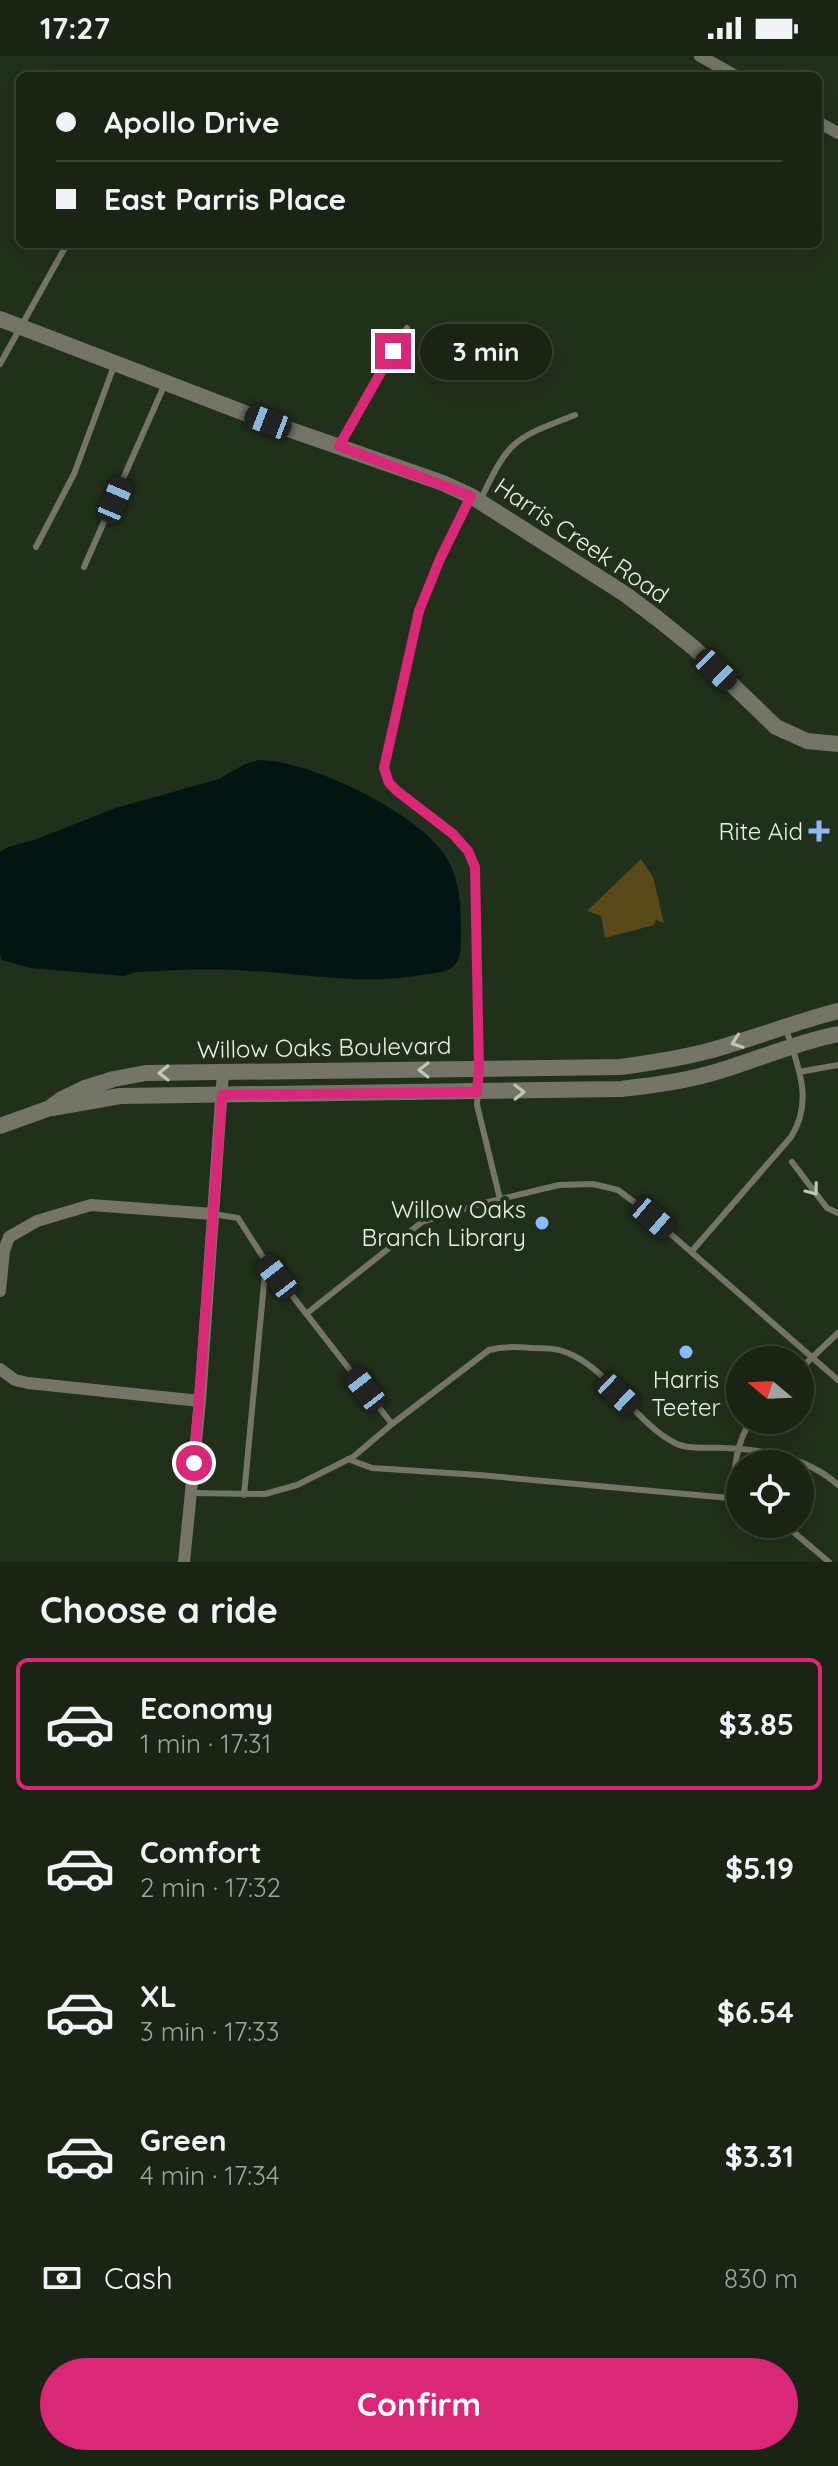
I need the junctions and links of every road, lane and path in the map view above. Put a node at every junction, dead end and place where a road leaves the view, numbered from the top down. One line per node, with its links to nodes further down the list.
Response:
1 (700, 56): 2 (street)
2 (729, 72)
3 (65, 248): 5 (lane)
4 (0, 319): 5 (street, Harris Creek Road)
5 (20, 327): 7 (street, Harris Creek Road); 8 (lane)
6 (407, 328): 11 (lane)
7 (115, 363): 9 (street, Harris Creek Road); 13 (lane)
8 (0, 364)
9 (165, 382): 11 (street, Harris Creek Road); 14 (lane)
10 (575, 415): 12 (lane)
11 (339, 446): 12 (street, Harris Creek Road)
12 (476, 498): 15 (street, Harris Creek Road); 21 (lane)
13 (36, 547)
14 (84, 567)
15 (838, 744)
16 (838, 1011): 17 (street, Willow Oaks Boulevard)
17 (785, 1025): 19 (lane); 21 (street, Willow Oaks Boulevard, one-way to 21)
18 (838, 1034): 19 (street, Willow Oaks Boulevard)
19 (791, 1046): 23 (lane); 24 (street, Willow Oaks Boulevard, one-way to 19)
20 (838, 1065): 23 (lane)
21 (479, 1070): 22 (street, Willow Oaks Boulevard, one-way to 22); 24 (lane)
22 (223, 1072): 25 (street); 26 (street, Willow Oaks Boulevard, one-way to 26)
23 (799, 1072): 32 (lane)
24 (477, 1092): 25 (street, Willow Oaks Boulevard); 29 (lane)
25 (222, 1095): 26 (street, Willow Oaks Boulevard); 31 (street)
26 (50, 1108): 27 (street, Willow Oaks Boulevard)
27 (0, 1126)
28 (792, 1162): 30 (lane, one-way to 30)
29 (500, 1199): 32 (lane); 35 (lane)
30 (838, 1213)
31 (213, 1214): 33 (lane); 34 (street); 42 (street)
32 (692, 1251): 37 (lane)
33 (266, 1262): 35 (lane); 49 (lane)
34 (0, 1291)
35 (306, 1314): 43 (lane)
36 (838, 1333): 38 (lane)
37 (800, 1346)
38 (814, 1355)
39 (814, 1359): 41 (lane)
40 (0, 1369): 42 (street)
41 (837, 1377)
42 (200, 1401): 48 (street)
43 (392, 1424): 45 (lane); 46 (lane)
44 (743, 1434): 45 (lane)
45 (739, 1448): 47 (lane)
46 (348, 1459): 49 (lane); 50 (lane)
47 (838, 1485)
48 (191, 1493): 49 (lane); 52 (street)
49 (244, 1495)
50 (726, 1497)
51 (801, 1538): 53 (lane)
52 (184, 1562)
53 (829, 1562)

